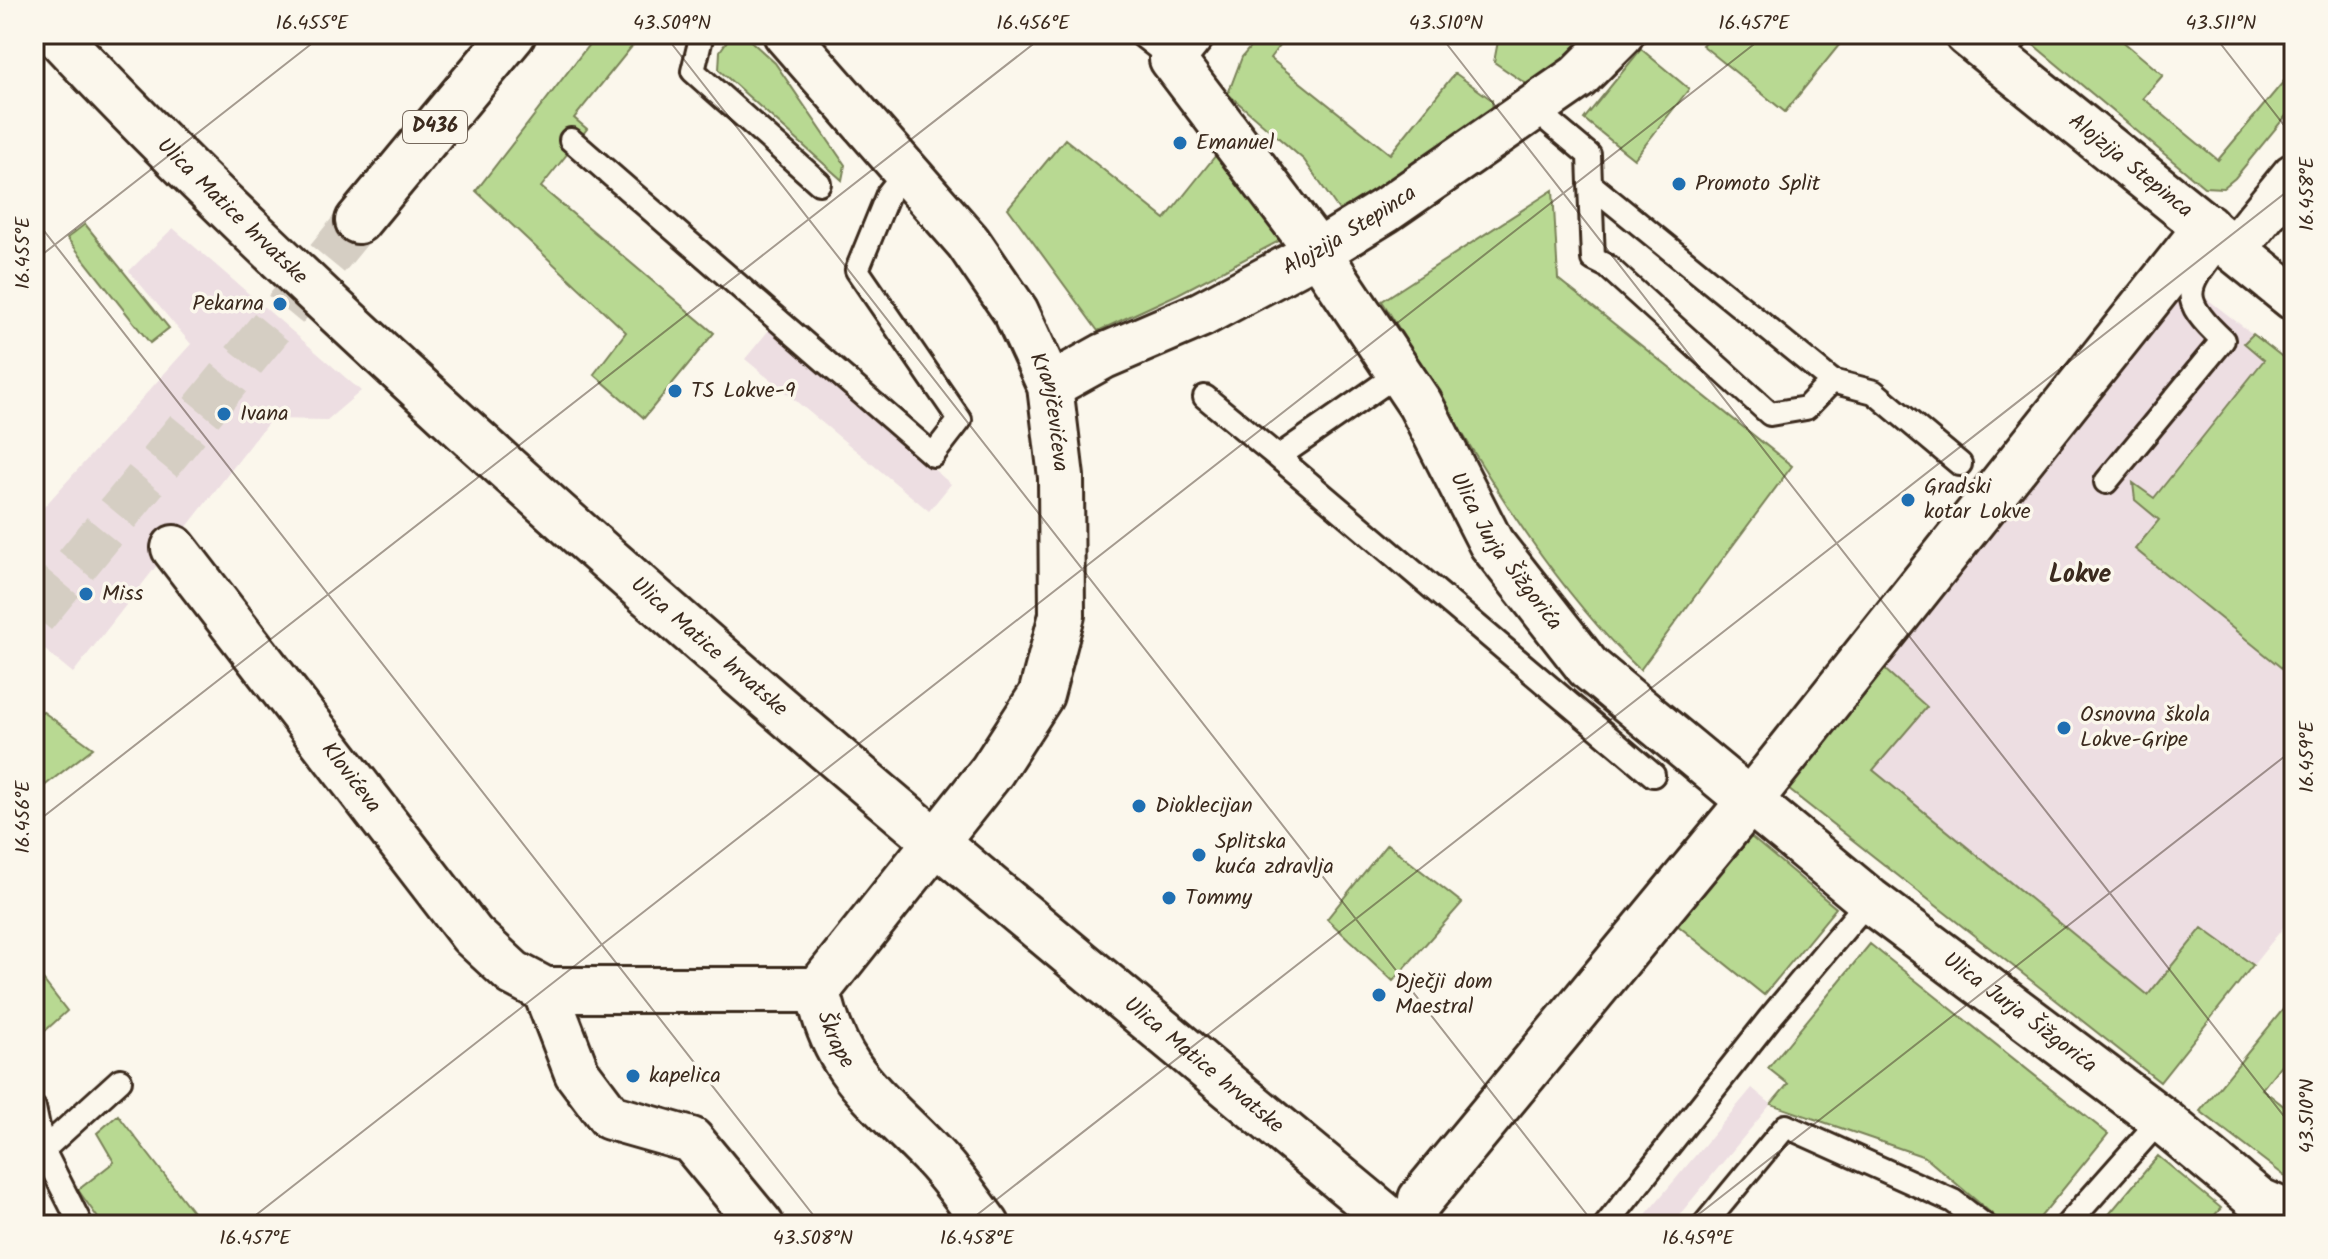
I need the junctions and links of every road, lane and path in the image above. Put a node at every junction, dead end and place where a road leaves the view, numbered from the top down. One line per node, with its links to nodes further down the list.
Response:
1 (56, 34): 28 (street, Ulica Matice hrvatske)
2 (513, 34): 14 (street, D436)
3 (702, 34): 12 (lane)
4 (786, 34): 10 (street, Kranjčevićeva)
5 (1621, 34): 8 (street, Alojzija Stepinca)
6 (1168, 42): 16 (street, Ulica Jurja Šižgorića)
7 (1995, 42): 15 (street, Alojzija Stepinca)
8 (1533, 108): 13 (lane); 16 (street, Alojzija Stepinca)
9 (571, 140): 10 (lane)
10 (906, 171): 20 (street, Kranjčevićeva)
11 (2294, 176): 15 (street)
12 (819, 183)
13 (1590, 184): 19 (lane); 19 (lane)
14 (358, 221)
15 (2222, 238): 17 (street, Alojzija Stepinca); 24 (lane); 27 (street)
16 (1318, 252): 18 (street, Ulica Jurja Šižgorića); 20 (street, Alojzija Stepinca)
17 (2294, 298)
18 (1399, 373): 22 (lane); 27 (street, Ulica Jurja Šižgorića)
19 (1832, 381): 23 (lane)
20 (1050, 386): 28 (street, Kranjčevićeva)
21 (1205, 397): 22 (lane)
22 (1278, 457): 26 (lane)
23 (1960, 464)
24 (2106, 482)
25 (174, 548): 30 (street, Klovićeva)
26 (1653, 775)
27 (1748, 803): 29 (street, Ulica Jurja Šižgorića); 36 (street)
28 (936, 841): 31 (street, Škrape); 36 (street, Ulica Matice hrvatske)
29 (1869, 900): 34 (street, Ulica Jurja Šižgorića); 41 (lane)
30 (545, 990): 31 (street, Klovićeva); 39 (street)
31 (818, 990): 40 (street, Škrape)
32 (120, 1080): 35 (lane)
33 (34, 1108): 35 (lane)
34 (2161, 1119): 37 (street, Ulica Jurja Šižgorića); 44 (lane)
35 (43, 1150): 38 (lane)
36 (1408, 1212)
37 (2294, 1216)
38 (81, 1225)
39 (761, 1225)
40 (987, 1225)
41 (1606, 1225)
42 (1704, 1225): 43 (lane)
43 (1984, 1225)
44 (2067, 1225)

